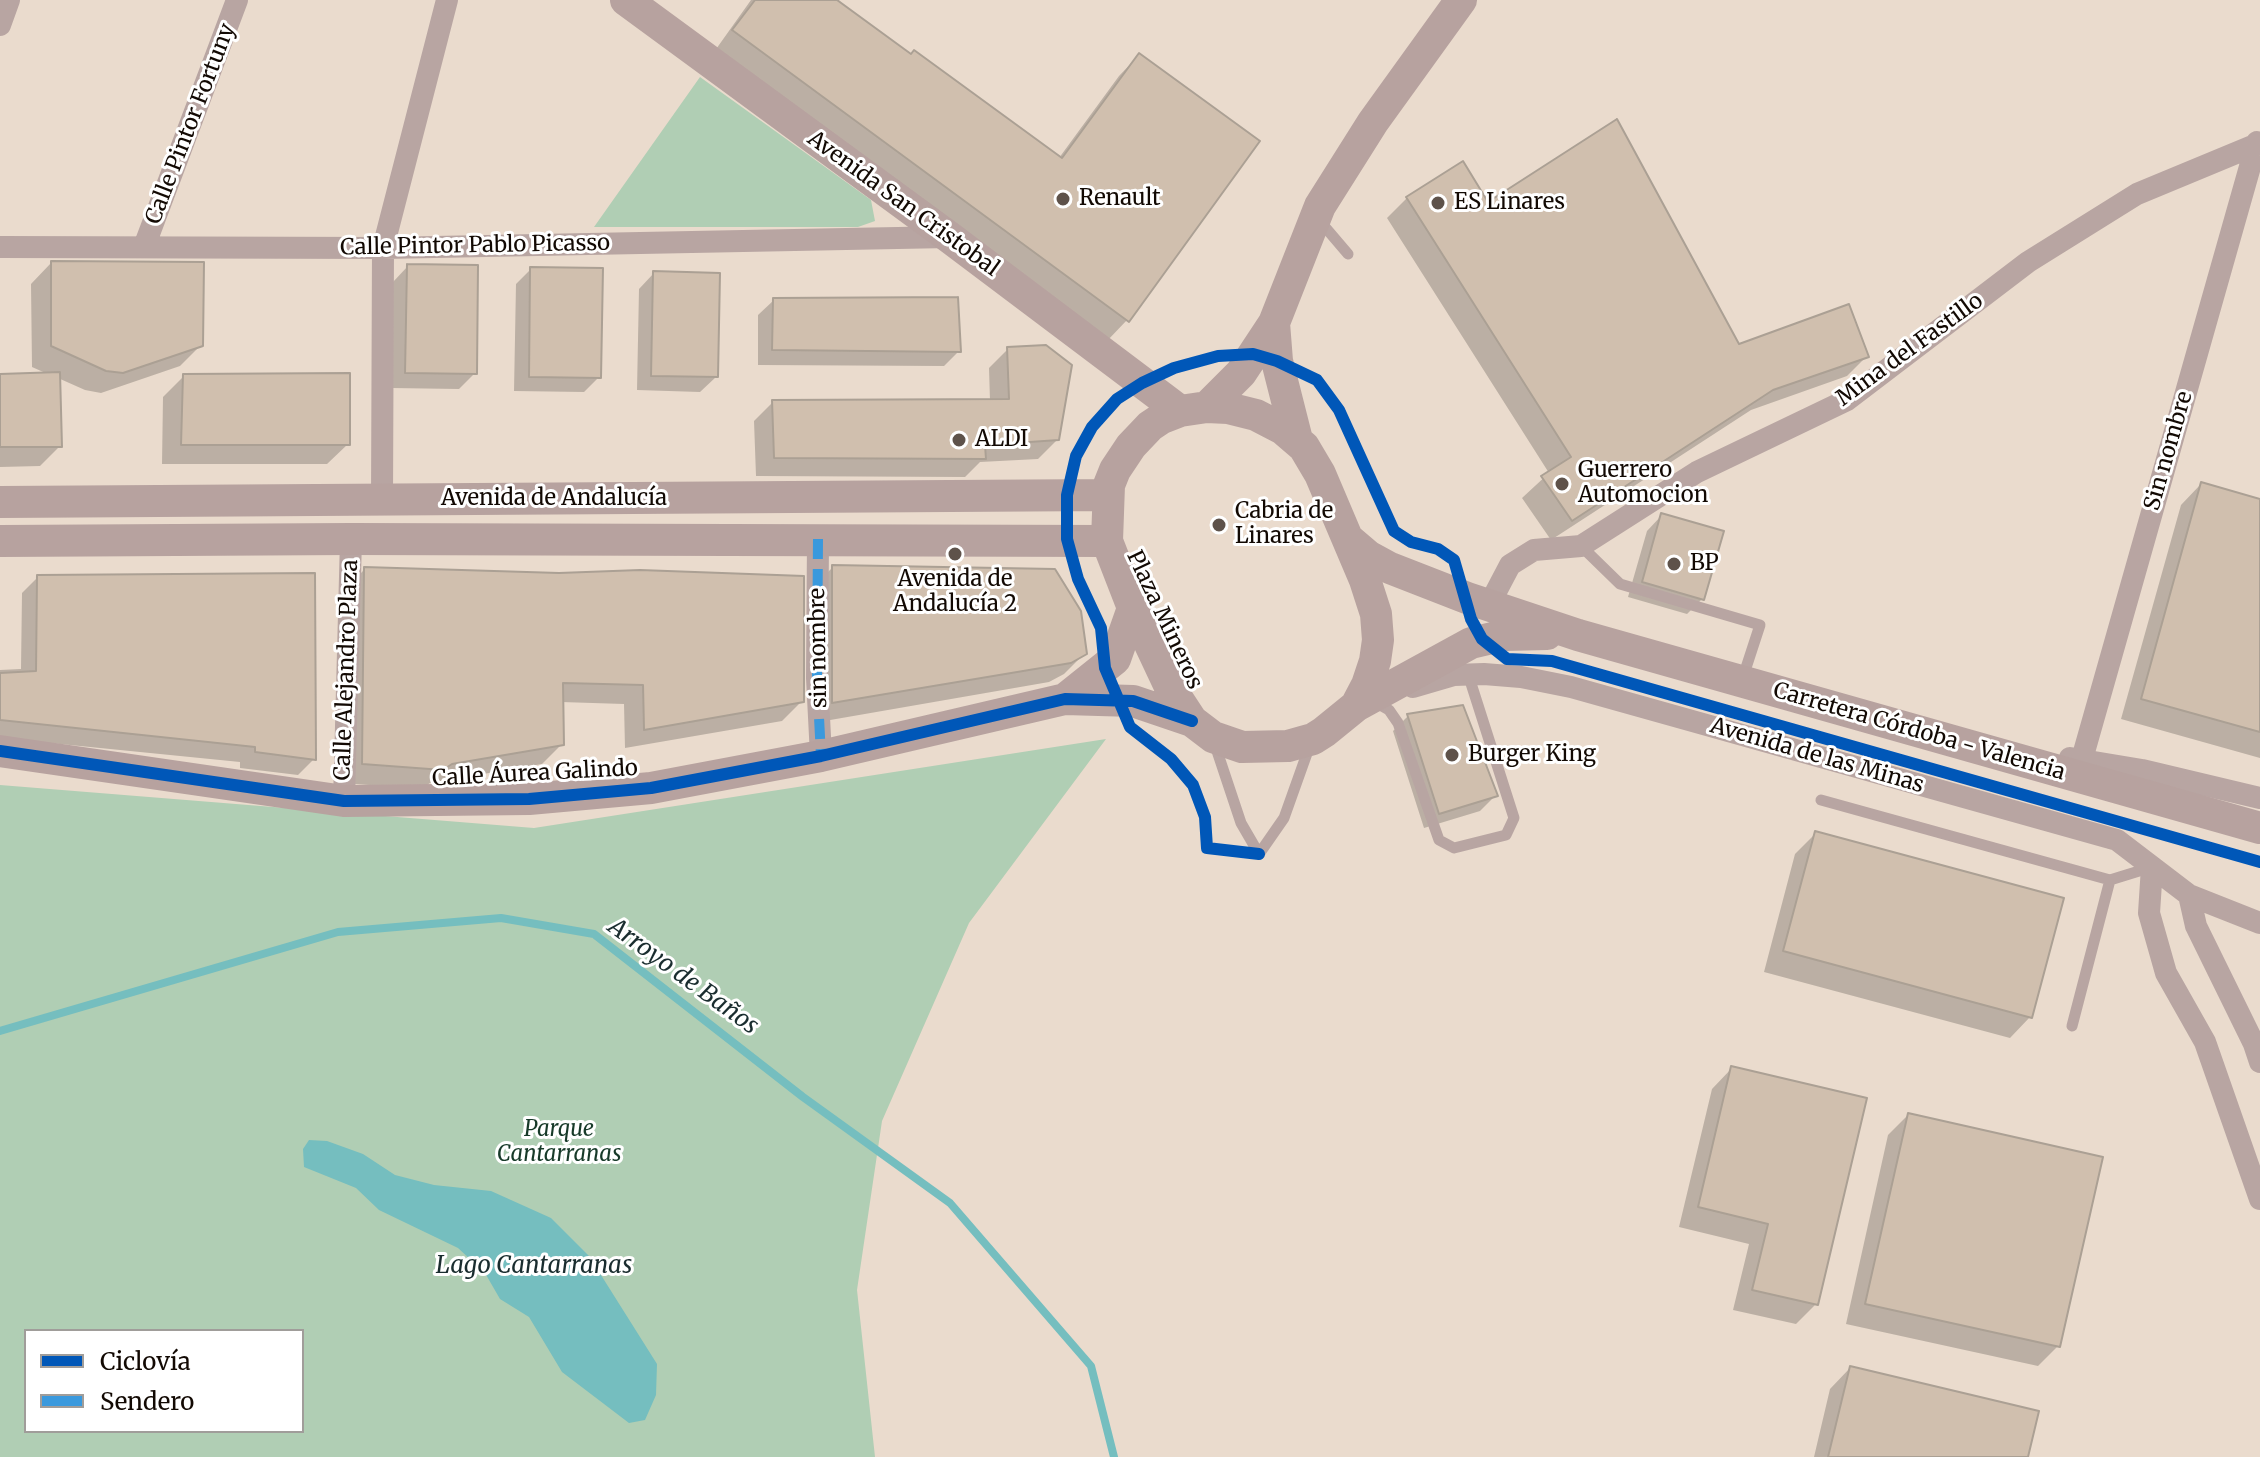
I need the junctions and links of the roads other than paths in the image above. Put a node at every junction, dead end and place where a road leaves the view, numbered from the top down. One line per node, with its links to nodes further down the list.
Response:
1 (9, 0): 6 (street)
2 (237, 0): 11 (street, Calle Pintor Fortuny)
3 (447, 0): 12 (street)
4 (626, 0): 9 (main road, Avenida San Cristobal)
5 (1461, 0): 8 (main road)
6 (0, 25)
7 (2258, 142): 25 (street, Mina del Fastillo); 38 (street, Sin nombre)
8 (1315, 217): 13 (lane); 14 (main road)
9 (949, 237): 12 (street, Calle Pintor Pablo Picasso); 15 (main road, Avenida San Cristobal)
10 (0, 247): 11 (street, Calle Pintor Pablo Picasso)
11 (144, 247): 12 (street, Calle Pintor Pablo Picasso)
12 (383, 248): 18 (street)
13 (1348, 254)
14 (1274, 323): 15 (main road, Plaza Mineros); 16 (main road)
15 (1194, 409): 16 (main road); 17 (main road, Plaza Mineros)
16 (1297, 440): 22 (main road)
17 (1108, 495): 18 (main road, Avenida de Andalucía); 24 (main road, Plaza Mineros)
18 (382, 500): 19 (main road, Avenida de Andalucía)
19 (0, 502)
20 (351, 539): 21 (main road, Avenida de Andalucía); 23 (main road, Avenida de Andalucía); 41 (street, Calle Alejandro Plaza)
21 (818, 539): 24 (main road, Avenida de Andalucía); 37 (street, sin nombre)
22 (1348, 539): 26 (main road, Carretera Córdoba - Valencia); 32 (main road)
23 (0, 541)
24 (1107, 541): 27 (main road, Plaza Mineros)
25 (1581, 546): 26 (street, Mina del Fastillo); 30 (lane)
26 (1489, 605): 28 (main road, Carretera Córdoba - Valencia)
27 (1133, 608): 31 (main road); 33 (main road, Plaza Mineros)
28 (1578, 635): 30 (main road, Carretera Córdoba - Valencia); 32 (main road, Carretera Córdoba - Valencia)
29 (1468, 674): 32 (street, Avenida de las Minas); 32 (lane); 43 (street, Avenida de las Minas)
30 (1742, 681): 36 (main road, Carretera Córdoba - Valencia)
31 (1065, 699): 33 (main road); 37 (main road, Calle Áurea Galindo)
32 (1365, 704): 34 (main road)
33 (1202, 729): 34 (main road); 34 (lane)
34 (1313, 739)
35 (0, 751): 41 (main road, Calle Áurea Galindo)
36 (1991, 752): 38 (street); 42 (main road, Carretera Córdoba - Valencia)
37 (821, 756): 41 (main road, Calle Áurea Galindo)
38 (2082, 759): 39 (street)
39 (2260, 798)
40 (1821, 800): 44 (lane)
41 (344, 801)
42 (2260, 828)
43 (2152, 867): 44 (lane); 45 (street, Avenida de las Minas); 49 (street)
44 (2110, 880): 47 (lane)
45 (2189, 895): 46 (street, Avenida de las Minas); 48 (street)
46 (2260, 923)
47 (2072, 1026)
48 (2260, 1062)
49 (2260, 1199)

